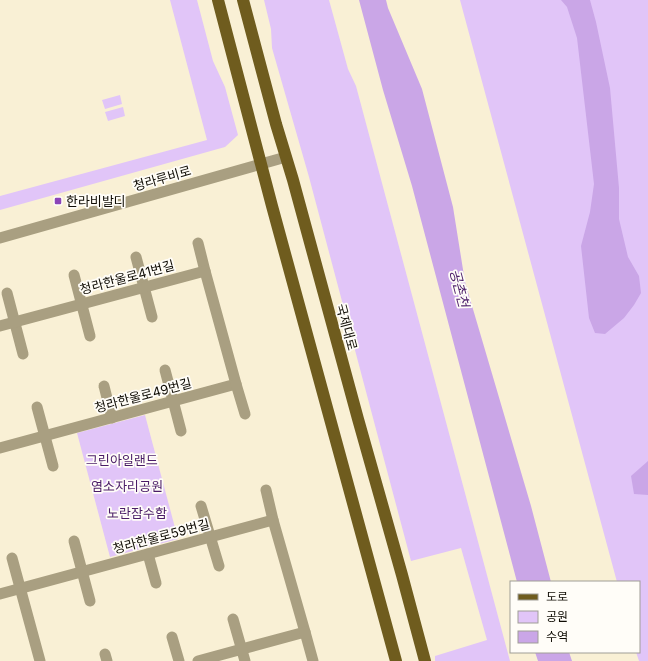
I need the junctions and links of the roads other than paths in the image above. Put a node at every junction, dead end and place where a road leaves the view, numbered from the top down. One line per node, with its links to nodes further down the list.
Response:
1 (218, 0): 4 (main road)
2 (243, 0): 3 (main road, 국제대로)
3 (286, 157): 4 (street, 청라루비로); 52 (main road, 국제대로)
4 (262, 164): 5 (street, 청라루비로); 51 (main road)
5 (0, 238)
6 (198, 243): 8 (street)
7 (136, 258): 10 (street)
8 (205, 271): 10 (street, 청라한울로41번길); 19 (street)
9 (74, 274): 12 (street)
10 (144, 287): 12 (street, 청라한울로41번길); 13 (street)
11 (7, 293): 14 (street)
12 (82, 304): 14 (street, 청라한울로41번길); 16 (street)
13 (152, 317)
14 (14, 322): 15 (street, 청라한울로41번길); 17 (street)
15 (0, 326)
16 (90, 336)
17 (23, 354)
18 (165, 370): 21 (street)
19 (236, 384): 21 (street, 청라한울로49번길); 23 (street)
20 (104, 386): 24 (street)
21 (173, 401): 24 (street, 청라한울로49번길); 25 (street)
22 (37, 407): 26 (street)
23 (245, 414)
24 (112, 418): 26 (street, 청라한울로49번길)
25 (181, 431)
26 (45, 436): 27 (street, 청라한울로49번길); 28 (street)
27 (0, 448)
28 (52, 466)
29 (266, 490): 31 (street)
30 (201, 506): 32 (street)
31 (273, 520): 32 (street, 청라한울로59번길); 43 (street)
32 (210, 537): 34 (street, 청라한울로59번길); 36 (street)
33 (74, 542): 37 (street)
34 (148, 554): 37 (street, 청라한울로59번길); 38 (street)
35 (12, 558): 39 (street)
36 (219, 566)
37 (82, 572): 39 (street, 청라한울로59번길); 41 (street)
38 (156, 583)
39 (20, 589): 40 (street, 청라한울로59번길); 46 (street)
40 (0, 594)
41 (90, 601)
42 (233, 619): 45 (street)
43 (305, 632): 45 (street); 50 (street)
44 (172, 637): 47 (street)
45 (242, 649): 48 (street); 49 (street)
46 (40, 661)
47 (179, 661)
48 (198, 661)
49 (245, 661)
50 (313, 661)
51 (396, 661)
52 (425, 661)

